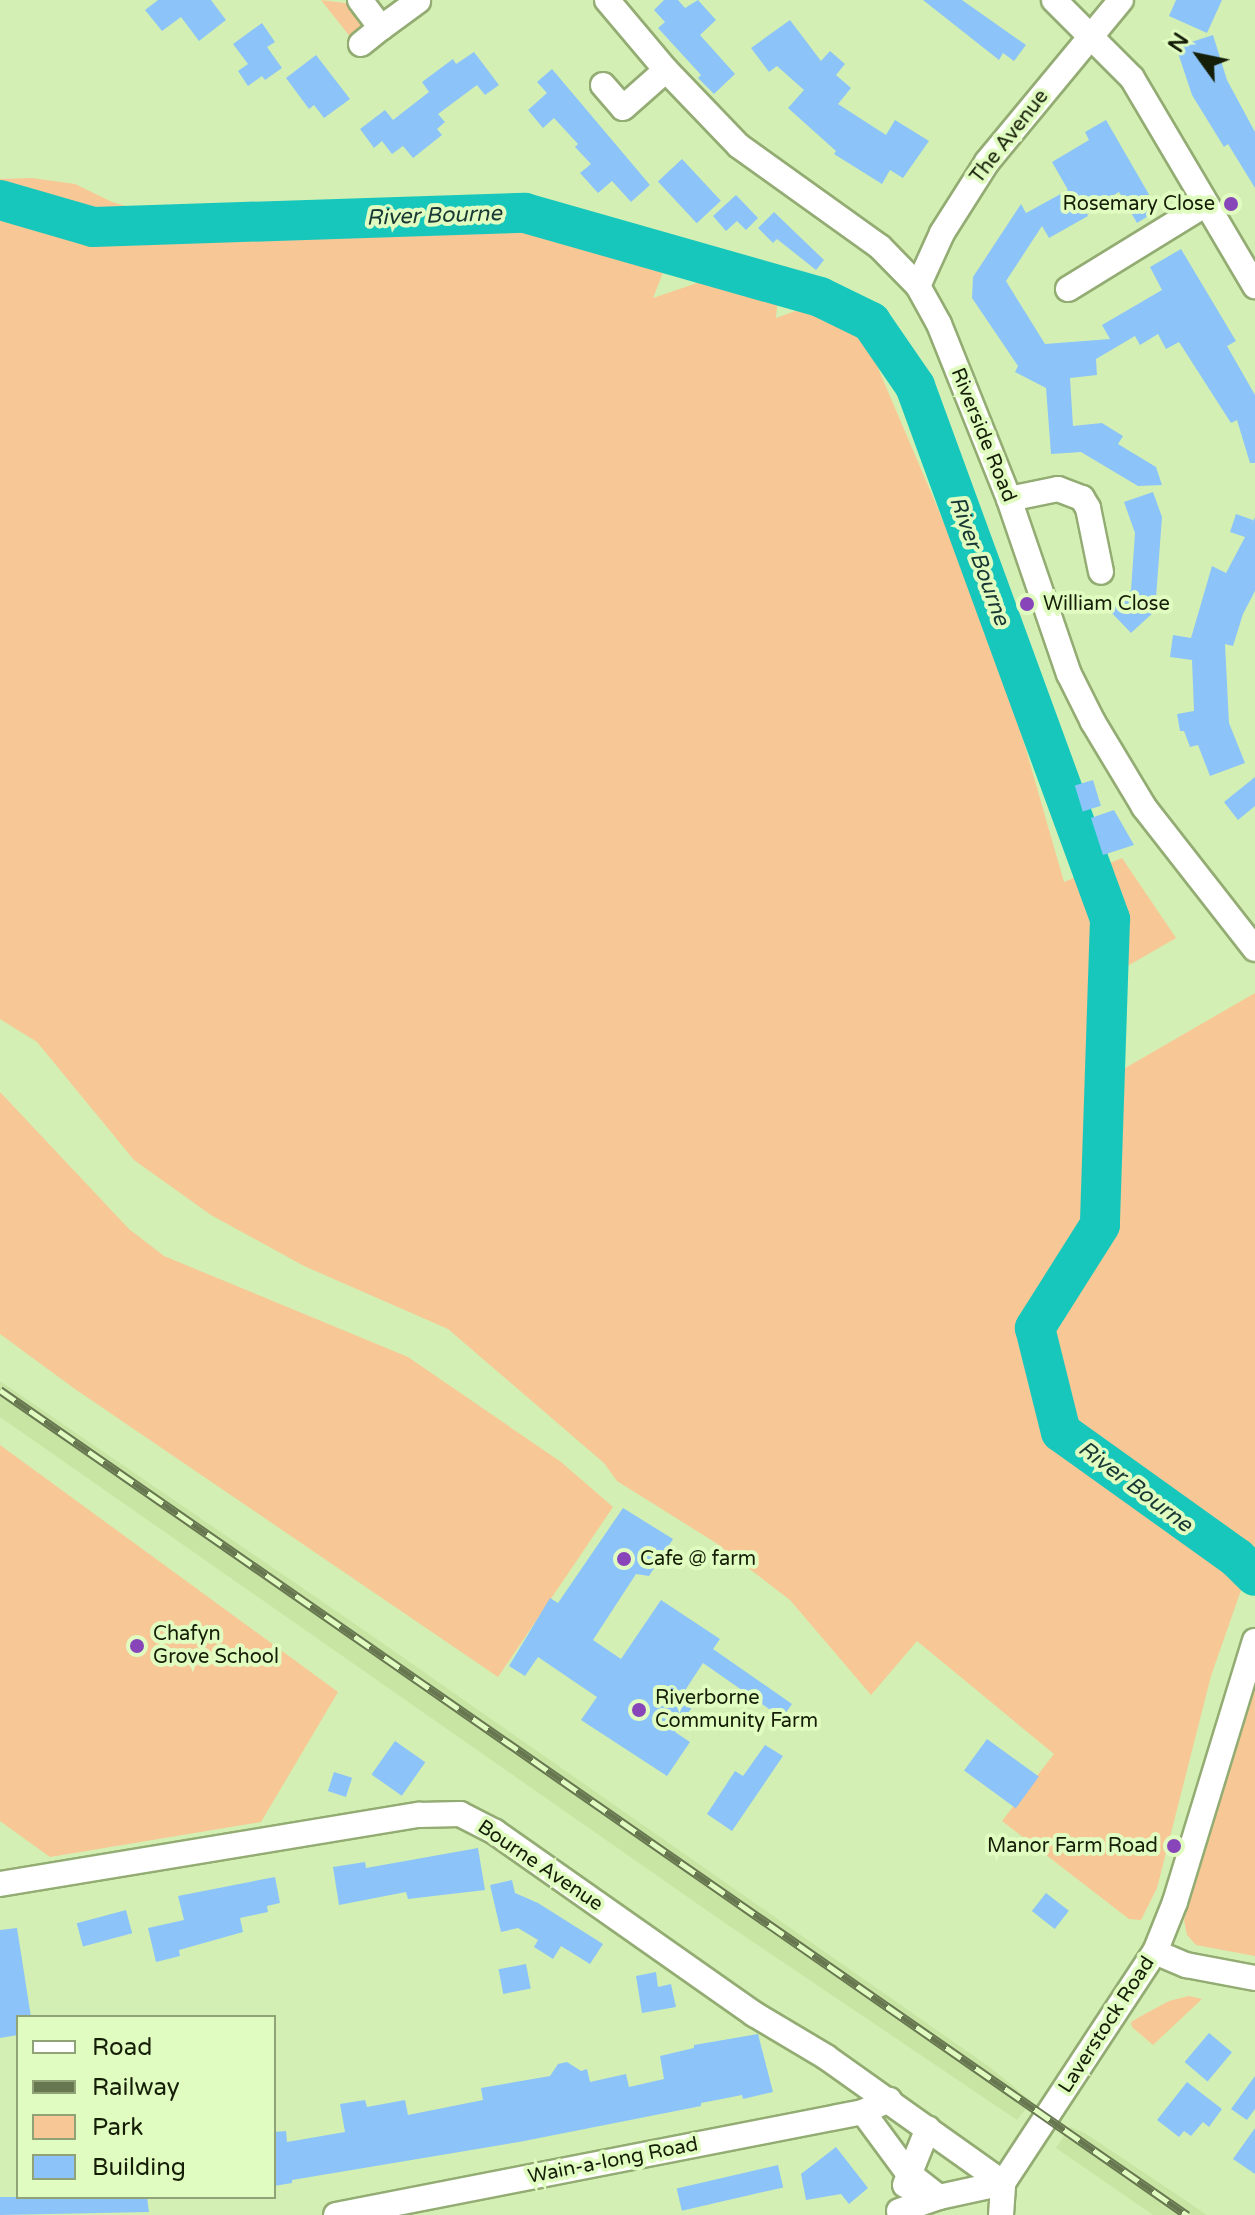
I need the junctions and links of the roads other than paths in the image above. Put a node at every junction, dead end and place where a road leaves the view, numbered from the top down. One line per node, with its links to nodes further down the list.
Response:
1 (360, 0): 6 (street)
2 (607, 0): 9 (street, Riverside Road)
3 (1054, 0): 7 (street)
4 (1121, 0): 7 (street, The Avenue)
5 (418, 1): 6 (street)
6 (381, 28): 8 (street)
7 (1093, 36): 11 (street); 12 (street, The Avenue)
8 (361, 44)
9 (666, 70): 10 (street); 12 (street, Riverside Road)
10 (603, 85)
11 (1206, 204): 13 (street); 14 (street)
12 (918, 286): 15 (street, Riverside Road)
13 (1255, 286)
14 (1068, 289)
15 (1009, 499): 16 (street); 17 (street, Riverside Road)
16 (1101, 572)
17 (1255, 949)
18 (1255, 1641): 20 (street, Laverstock Road)
19 (0, 1884): 22 (street, Bourne Avenue)
20 (1155, 1952): 21 (street); 26 (street, Laverstock Road)
21 (1255, 1978)
22 (889, 2100): 23 (street, Wain-a-long Road); 24 (street, Bourne Avenue)
23 (863, 2112): 25 (street); 28 (street, Wain-a-long Road)
24 (928, 2128): 25 (street); 26 (street, Bourne Avenue)
25 (908, 2173): 27 (street); 29 (street)
26 (1003, 2183): 27 (street); 31 (street, Laverstock Road)
27 (939, 2197): 29 (street)
28 (402, 2209): 30 (street, Wain-a-long Road)
29 (897, 2213)
30 (336, 2215)
31 (1001, 2215)

